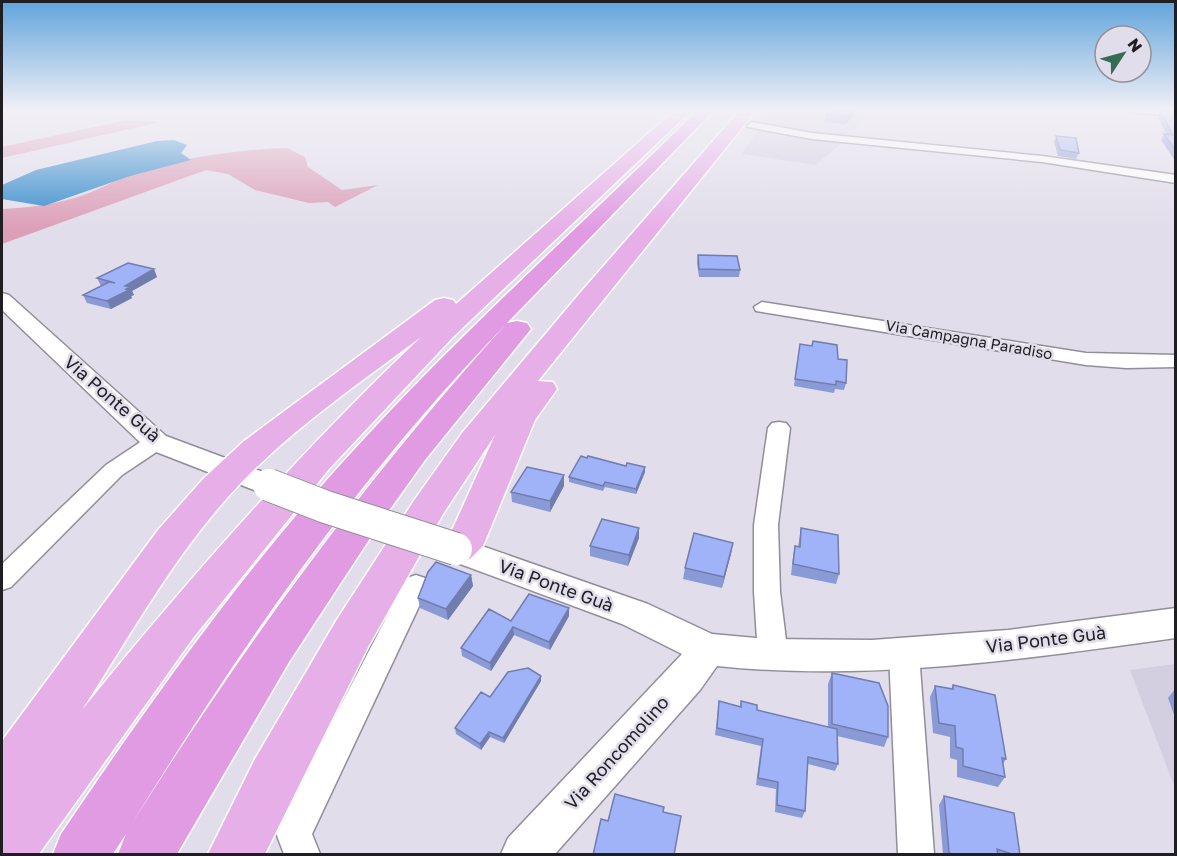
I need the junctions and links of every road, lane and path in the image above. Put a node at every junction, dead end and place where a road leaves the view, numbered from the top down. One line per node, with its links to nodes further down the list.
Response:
1 (641, 149): 7 (highway)
2 (667, 149): 24 (highway)
3 (686, 149): 25 (highway)
4 (721, 149): 8 (highway)
5 (941, 149): 6 (street)
6 (1176, 179)
7 (594, 192): 14 (highway); 23 (highway)
8 (669, 204): 15 (highway); 26 (highway)
9 (2, 299): 13 (street, Via Ponte Guà)
10 (762, 308): 11 (street, Via Campagna Paradiso)
11 (1176, 361)
12 (779, 428): 21 (street)
13 (156, 442): 14 (street, Via Ponte Guà); 16 (street)
14 (251, 478): 15 (street, Via Ponte Guà, bridge); 22 (highway)
15 (456, 549): 19 (street, Via Ponte Guà)
16 (2, 580)
17 (417, 585): 27 (street)
18 (1176, 622): 20 (street, Via Ponte Guà)
19 (708, 649): 21 (street, Via Ponte Guà); 28 (street, Via Roncomolino)
20 (904, 654): 21 (street, Via Ponte Guà); 29 (street)
21 (773, 656)
22 (2, 784)
23 (5, 855)
24 (81, 855)
25 (146, 855)
26 (236, 855)
27 (302, 855)
28 (524, 855)
29 (916, 855)

